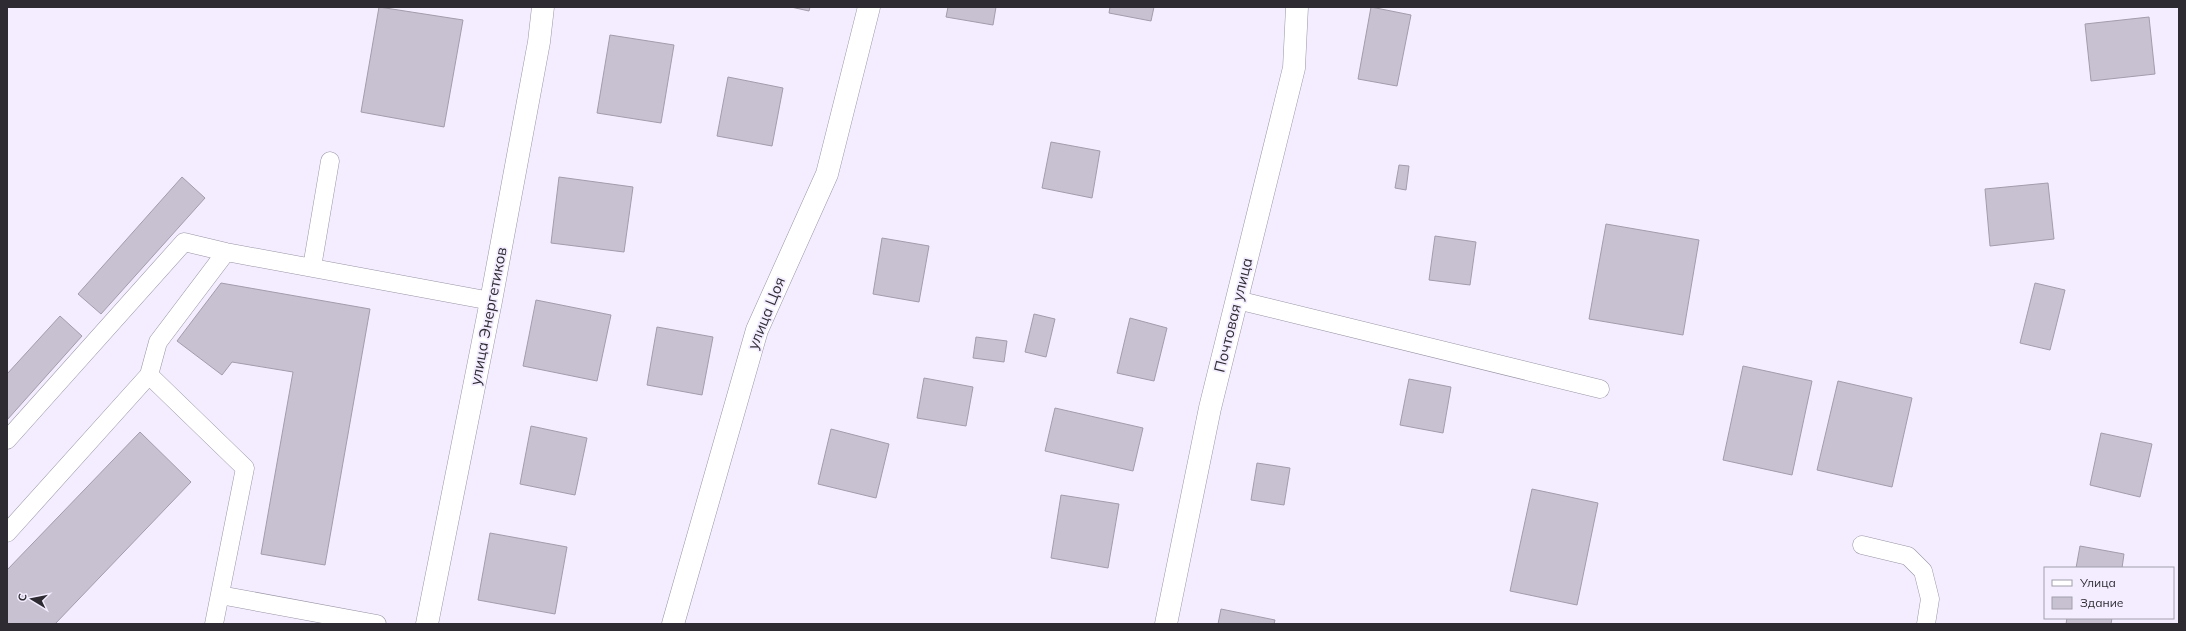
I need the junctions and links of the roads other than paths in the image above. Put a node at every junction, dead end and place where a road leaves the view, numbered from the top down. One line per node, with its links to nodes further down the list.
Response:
1 (543, 7): 8 (street, улица Энергетиков)
2 (869, 7): 18 (street, улица Цоя)
3 (1297, 7): 7 (street, Почтовая улица)
4 (330, 161): 6 (lane)
5 (226, 252): 6 (lane); 9 (lane); 11 (lane)
6 (312, 268): 8 (lane)
7 (1237, 300): 10 (lane); 19 (street, Почтовая улица)
8 (491, 301): 17 (street, улица Энергетиков)
9 (149, 376): 12 (lane); 14 (lane)
10 (1600, 389)
11 (7, 440)
12 (7, 533)
13 (1862, 545): 20 (lane)
14 (220, 595): 15 (lane); 16 (lane)
15 (214, 624)
16 (377, 624)
17 (426, 624)
18 (673, 624)
19 (1166, 624)
20 (1926, 624)

